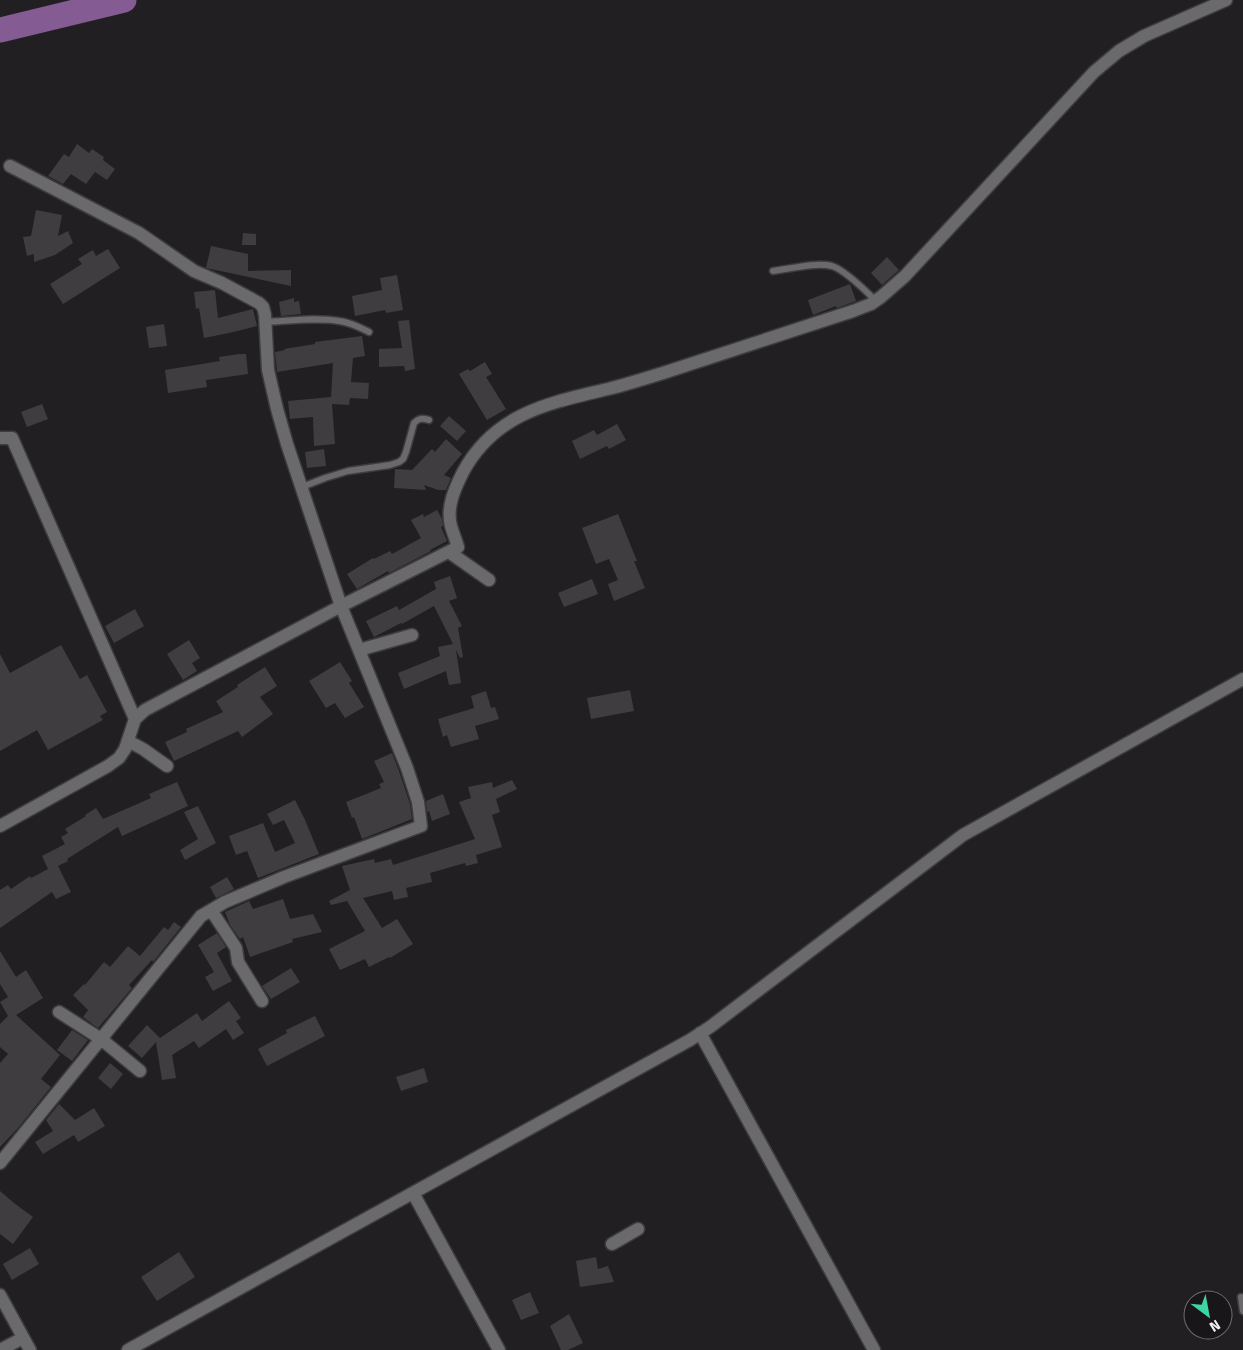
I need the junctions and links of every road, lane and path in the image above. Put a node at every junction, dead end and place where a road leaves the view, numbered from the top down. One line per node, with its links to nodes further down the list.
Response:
1 (1226, 0): 4 (street)
2 (10, 166): 5 (street)
3 (773, 271): 4 (lane)
4 (876, 301): 10 (street)
5 (265, 322): 6 (lane); 9 (street)
6 (369, 332)
7 (429, 420): 9 (lane)
8 (0, 438): 16 (street)
9 (302, 487): 12 (street)
10 (449, 552): 11 (street); 12 (street)
11 (489, 580)
12 (341, 606): 14 (street); 16 (street)
13 (412, 636): 14 (street)
14 (359, 650): 20 (street)
15 (1243, 680): 23 (street)
16 (135, 719): 17 (street)
17 (128, 741): 18 (street); 19 (street)
18 (167, 766)
19 (0, 826)
20 (212, 910): 21 (street); 24 (street)
21 (262, 1001)
22 (59, 1012): 24 (street)
23 (700, 1033): 27 (street); 38 (street)
24 (101, 1039): 25 (street); 26 (street)
25 (140, 1071)
26 (0, 1163)
27 (413, 1193): 36 (street); 37 (street)
28 (638, 1229): 29 (street)
29 (612, 1244)
30 (0, 1295): 33 (street)
31 (1242, 1297): 32 (lane)
32 (1243, 1311)
33 (23, 1338): 34 (street); 35 (street)
34 (0, 1350)
35 (30, 1350)
36 (128, 1350)
37 (499, 1350)
38 (874, 1350)

